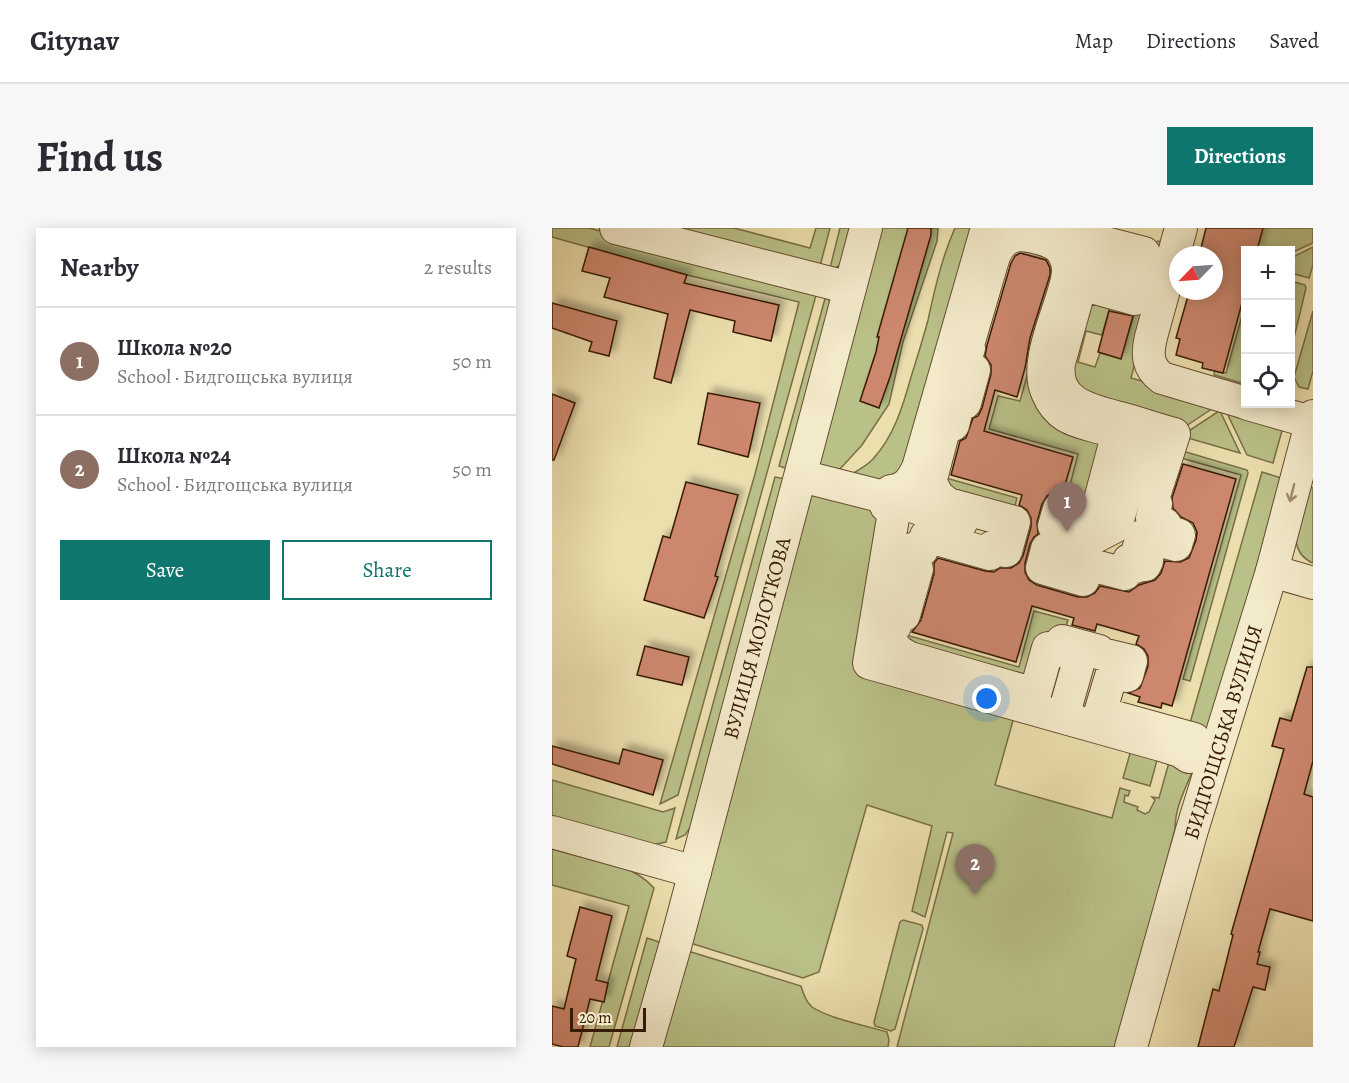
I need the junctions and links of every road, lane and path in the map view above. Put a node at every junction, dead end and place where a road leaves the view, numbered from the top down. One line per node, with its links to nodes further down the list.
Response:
1 (616, 228): 10 (street)
2 (866, 228): 10 (street, ВУЛИЦЯ МОЛОТКОВА)
3 (987, 228): 15 (street)
4 (1014, 228): 15 (street)
5 (1030, 228): 8 (street)
6 (1059, 228): 22 (street)
7 (1181, 228): 11 (street)
8 (1073, 258): 9 (street); 17 (street)
9 (1132, 274)
10 (850, 288): 14 (street, ВУЛИЦЯ МОЛОТКОВА)
11 (1241, 402)
12 (1267, 408): 13 (street)
13 (1312, 419): 18 (street, БИДГОЩСЬКА ВУЛИЦЯ, one-way to 18)
14 (801, 476): 15 (street); 24 (street, ВУЛИЦЯ МОЛОТКОВА)
15 (901, 503): 16 (street); 21 (street); 22 (street)
16 (1008, 536)
17 (1079, 546)
18 (1272, 571): 19 (street); 22 (street, БИДГОЩСЬКА ВУЛИЦЯ)
19 (1313, 583)
20 (1080, 657): 21 (street)
21 (1065, 711): 22 (street)
22 (1204, 752): 26 (street, БИДГОЩСЬКА ВУЛИЦЯ)
23 (552, 832): 24 (street)
24 (695, 872): 25 (street, ВУЛИЦЯ МОЛОТКОВА)
25 (646, 1047)
26 (1131, 1047)

